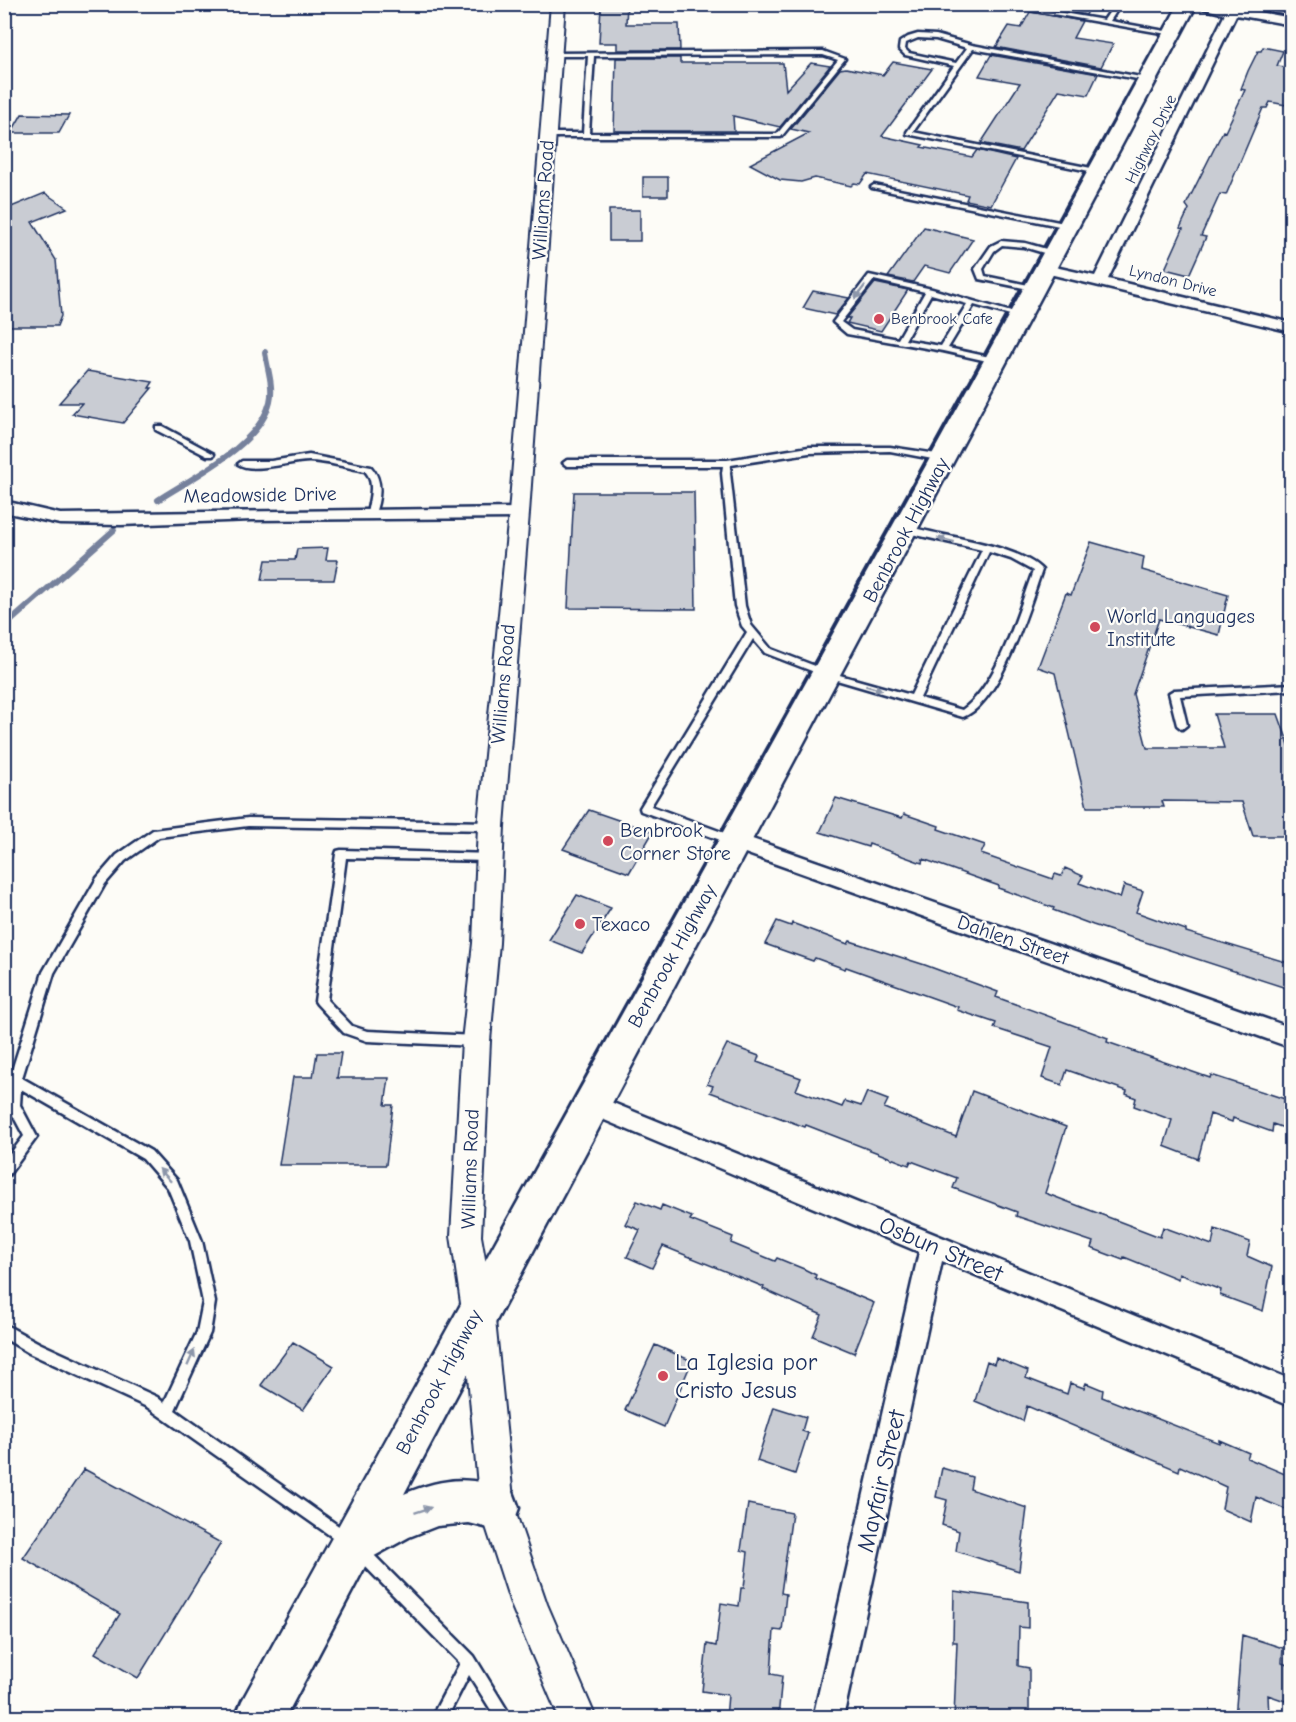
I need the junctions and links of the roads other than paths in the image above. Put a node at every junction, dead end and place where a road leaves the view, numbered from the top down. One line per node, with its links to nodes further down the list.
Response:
1 (558, 4): 10 (street, Williams Road)
2 (1118, 4): 7 (lane)
3 (1189, 4): 5 (street); 8 (main road, Benbrook Highway)
4 (1033, 10): 7 (lane)
5 (1232, 11): 6 (street); 20 (street, Highway Drive)
6 (1292, 21)
7 (1106, 22): 8 (lane)
8 (1173, 33): 13 (main road, Benbrook Highway)
9 (971, 47): 12 (lane); 12 (lane); 13 (lane)
10 (555, 54): 11 (lane); 14 (street, Williams Road)
11 (591, 54): 15 (lane); 15 (lane)
12 (958, 65): 16 (lane)
13 (1148, 79): 16 (main road, Benbrook Highway)
14 (548, 135): 15 (lane); 35 (street, Williams Road)
15 (586, 135)
16 (1099, 171): 18 (main road, Benbrook Highway)
17 (874, 188): 18 (lane)
18 (1069, 226): 19 (main road, Benbrook Highway)
19 (1045, 270): 19 (lane); 20 (street, Lyndon Drive); 23 (main road, Benbrook Highway)
20 (1099, 282): 24 (street, Lyndon Drive)
21 (929, 291): 22 (lane); 25 (lane); 25 (lane, one-way to 25)
22 (971, 304): 23 (lane); 26 (lane)
23 (1021, 316): 27 (main road, Benbrook Highway)
24 (1292, 328)
25 (900, 342): 26 (lane)
26 (943, 349): 27 (lane)
27 (996, 362): 30 (main road, Benbrook Highway)
28 (159, 428): 29 (lane)
29 (210, 454)
30 (944, 459): 32 (lane); 37 (main road, Benbrook Highway)
31 (567, 463): 32 (lane)
32 (727, 463): 39 (lane)
33 (242, 464): 36 (lane)
34 (4, 506): 36 (street, Meadowside Drive)
35 (519, 513): 36 (street, Meadowside Drive); 44 (street, Williams Road)
36 (371, 514)
37 (906, 530): 38 (lane, one-way to 37); 40 (main road, Benbrook Highway)
38 (986, 550): 42 (lane); 42 (lane)
39 (752, 632): 40 (lane); 45 (lane)
40 (831, 675): 42 (lane, one-way to 42); 45 (main road, Benbrook Highway)
41 (1292, 687): 43 (lane)
42 (914, 700)
43 (1182, 724)
44 (491, 826): 46 (street, Williams Road); 49 (lane)
45 (735, 842): 47 (street, Dahlen Street); 50 (main road, Benbrook Highway)
46 (489, 857): 48 (street, Williams Road); 48 (lane)
47 (1292, 1038)
48 (476, 1041): 53 (street, Williams Road)
49 (15, 1080): 51 (lane); 56 (lane, one-way to 49)
50 (591, 1104): 52 (street, Osbun Street); 53 (main road, Benbrook Highway)
51 (4, 1173)
52 (933, 1245): 55 (street, Osbun Street); 64 (street, Mayfair Street)
53 (478, 1310): 57 (street, Williams Road); 58 (main road, Benbrook Highway)
54 (4, 1330): 56 (lane)
55 (1292, 1394)
56 (167, 1412): 58 (lane)
57 (497, 1508): 58 (main road, one-way to 57); 63 (street, Williams Road)
58 (352, 1544): 59 (lane); 60 (main road, Benbrook Highway)
59 (469, 1661): 61 (lane); 62 (lane)
60 (259, 1718)
61 (438, 1718)
62 (505, 1718)
63 (578, 1718)
64 (828, 1718)

